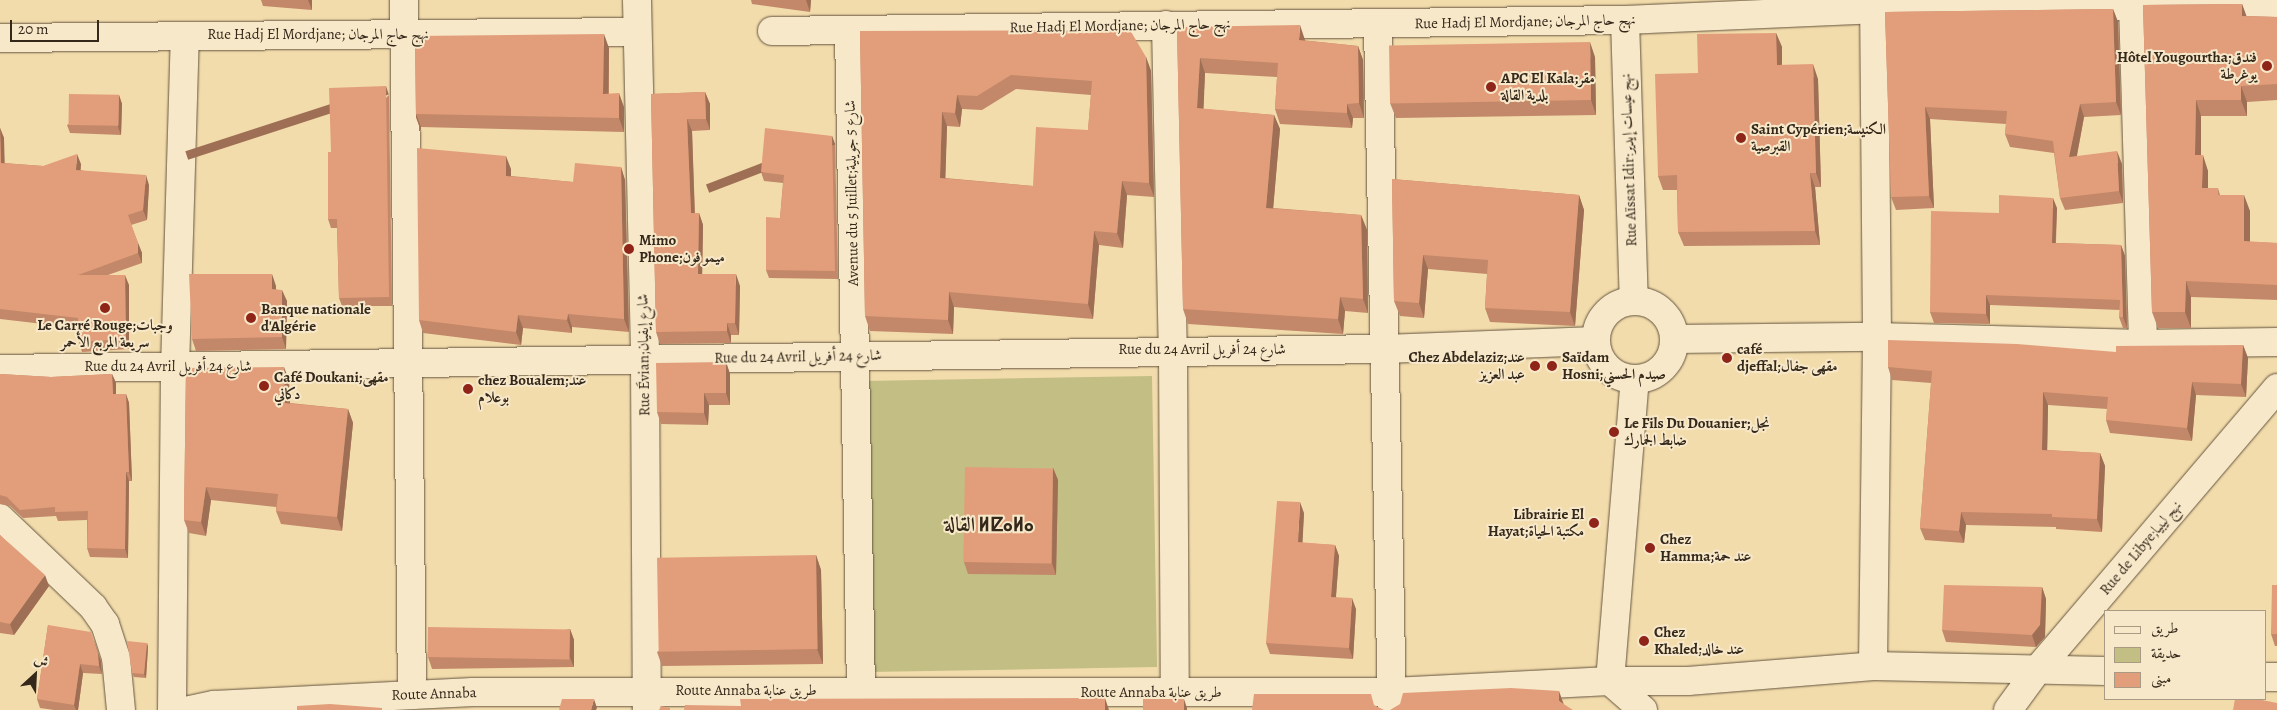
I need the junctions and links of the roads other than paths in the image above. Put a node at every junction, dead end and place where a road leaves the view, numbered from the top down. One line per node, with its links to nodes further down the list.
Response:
1 (404, 0): 12 (street)
2 (637, 0): 11 (street, Rue Évian;شارع إيفيان)
3 (2277, 4): 4 (street, Rue Hadj El Mordjane; نهج حاج المرجان)
4 (2133, 5): 5 (street, Rue Hadj El Mordjane; نهج حاج المرجان); 20 (street)
5 (1874, 9): 6 (street, Rue Hadj El Mordjane; نهج حاج المرجان); 16 (street)
6 (1625, 20): 8 (street, Rue Hadj El Mordjane; نهج حاج المرجان); 15 (street, Rue Aïssat Idir;نهج عيسات إيدير)
7 (1166, 25): 8 (street, Rue Hadj El Mordjane; نهج حاج المرجان); 9 (street, Rue Hadj El Mordjane; نهج حاج المرجان); 22 (street)
8 (1378, 25): 21 (street)
9 (850, 30): 10 (street, Rue Hadj El Mordjane; نهج حاج المرجان); 23 (street, Avenue du 5 Juillet;شارع 5 جويلية)
10 (772, 31)
11 (636, 32): 12 (street, Rue Hadj El Mordjane; نهج حاج المرجان); 24 (street, Rue Évian;شارع إيفيان)
12 (405, 34): 13 (street, Rue Hadj El Mordjane; نهج حاج المرجان); 25 (street)
13 (185, 36): 14 (street, Rue Hadj El Mordjane; نهج حاج المرجان); 26 (street)
14 (0, 38)
15 (1634, 300): 17 (street); 18 (street)
16 (1877, 337): 17 (street); 20 (street); 31 (street)
17 (1674, 339): 28 (street)
18 (1595, 340): 21 (street, Rue du 24 Avril شارع 24 أفريل); 28 (street)
19 (2277, 342): 20 (street)
20 (2143, 344)
21 (1385, 349): 22 (street, Rue du 24 Avril شارع 24 أفريل); 39 (street)
22 (1173, 350): 23 (street, Rue du 24 Avril شارع 24 أفريل); 36 (street)
23 (855, 356): 24 (street, Rue du 24 Avril شارع 24 أفريل); 35 (street, Avenue du 5 Juillet;شارع 5 جويلية)
24 (645, 361): 25 (street, Rue du 24 Avril شارع 24 أفريل); 38 (street, Rue Évian;شارع إيفيان)
25 (409, 364): 26 (street, Rue du 24 Avril شارع 24 أفريل); 37 (street)
26 (176, 368): 27 (street, Rue du 24 Avril شارع 24 أفريل); 41 (street)
27 (0, 369)
28 (1635, 379): 34 (street)
29 (2277, 388): 32 (street, Rue de Libye;نهج ليبيا)
30 (0, 518): 40 (street)
31 (1873, 666): 32 (street, Route Annaba طريق عنابة); 34 (street, Route Annaba طريق عنابة)
32 (2038, 668): 33 (street, Route Annaba طريق عنابة); 44 (street, Rue de Libye;نهج ليبيا)
33 (2104, 671)
34 (1610, 681): 39 (street, Route Annaba طريق عنابة); 43 (street)
35 (861, 691): 36 (street, Route Annaba طريق عنابة); 38 (street, Route Annaba طريق عنابة)
36 (1175, 693): 39 (street, Route Annaba طريق عنابة)
37 (412, 695): 38 (street, Route Annaba); 42 (street, Route Annaba)
38 (647, 701)
39 (1392, 701)
40 (121, 710)
41 (172, 710)
42 (190, 710)
43 (1643, 710)
44 (2008, 710)

